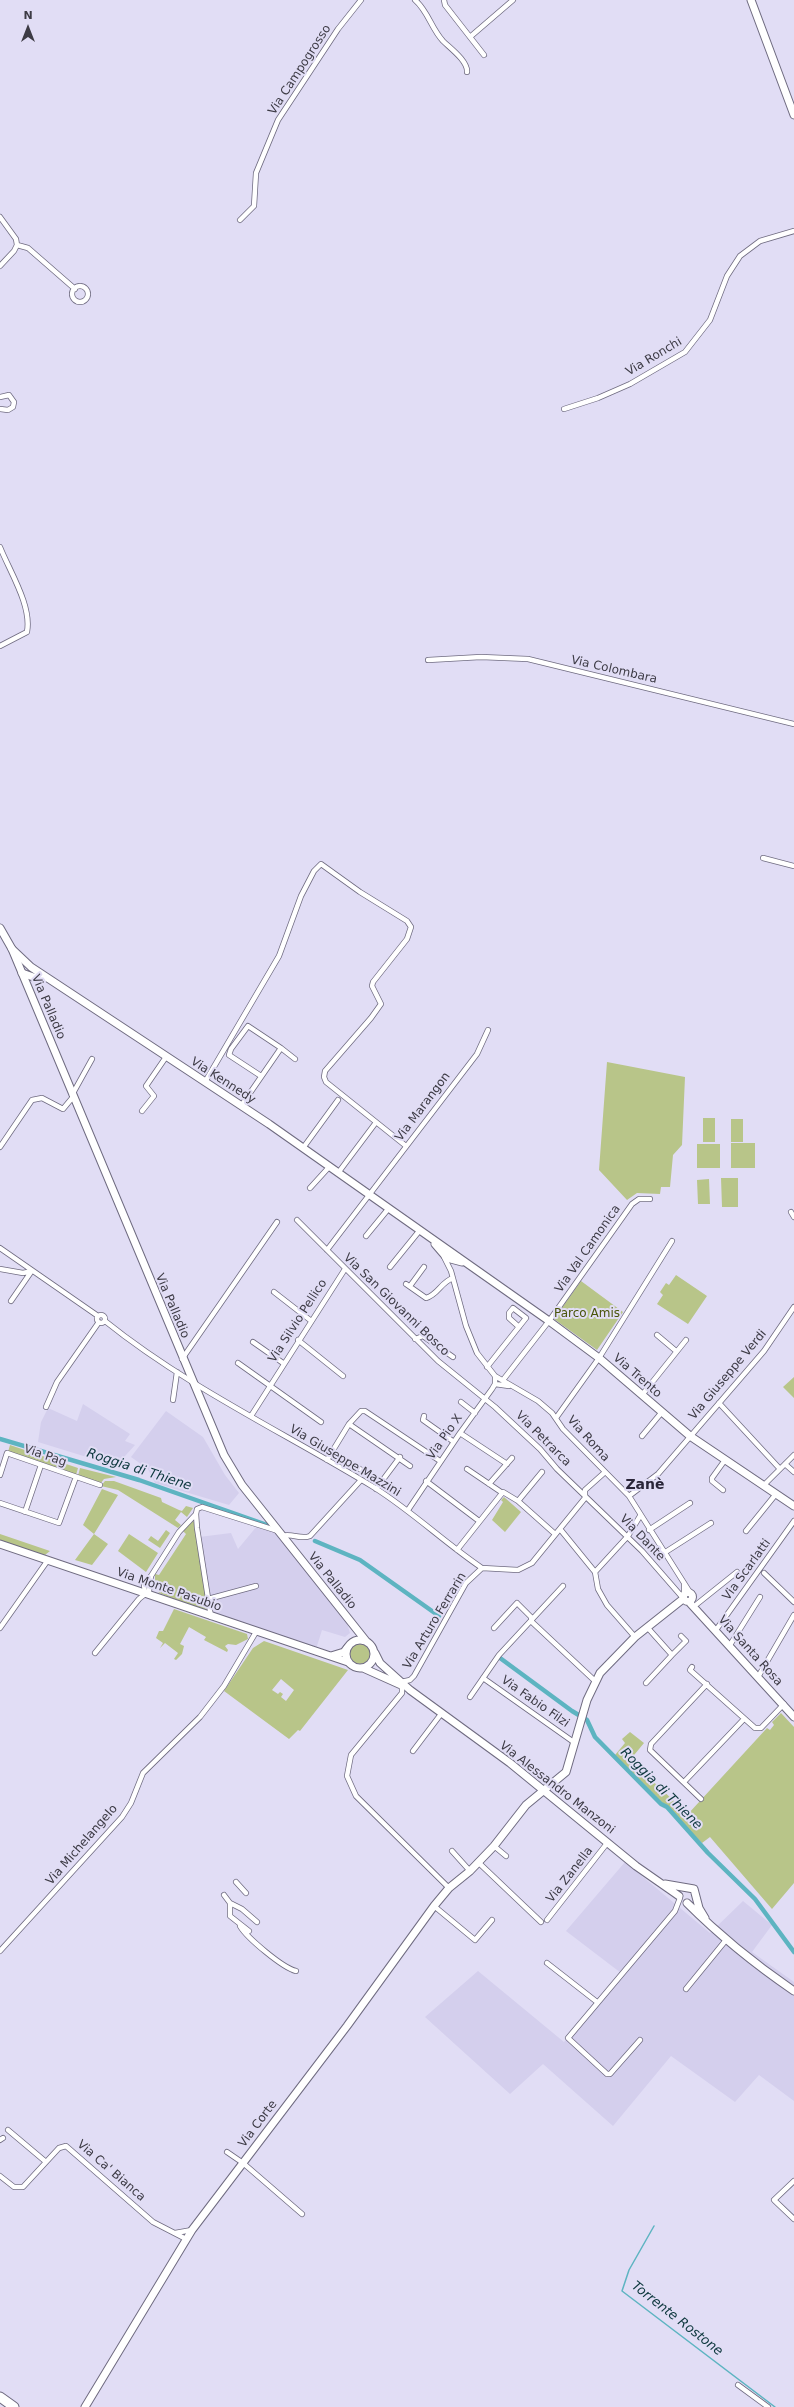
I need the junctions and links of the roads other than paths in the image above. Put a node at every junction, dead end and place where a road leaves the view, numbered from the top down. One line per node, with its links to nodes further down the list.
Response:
1 (361, 0): 11 (street, Via Campogrosso)
2 (414, 0): 8 (street)
3 (444, 0): 6 (street)
4 (513, 0): 6 (street)
5 (751, 0): 9 (street)
6 (470, 37): 7 (street)
7 (484, 55)
8 (467, 72)
9 (794, 115)
10 (0, 217): 13 (street)
11 (240, 220)
12 (794, 231): 18 (street, Via Ronchi)
13 (17, 245): 14 (street); 15 (street)
14 (0, 266)
15 (74, 289)
16 (0, 397): 17 (street)
17 (0, 409)
18 (564, 409)
19 (0, 547): 20 (street)
20 (0, 646)
21 (428, 660): 22 (street, Via Colombara)
22 (794, 724)
23 (763, 858): 24 (street)
24 (794, 866)
25 (0, 928): 26 (street)
26 (12, 949): 27 (street, Via Kennedy); 28 (street, Via Palladio)
27 (31, 967): 28 (street); 30 (street, Via Kennedy)
28 (21, 972): 29 (street); 31 (street, Via Palladio)
29 (36, 978): 30 (street); 31 (street)
30 (47, 978): 34 (street, Via Kennedy)
31 (29, 990): 39 (street, Via Palladio)
32 (488, 1030): 44 (street, Via Marangon)
33 (281, 1048): 36 (street); 37 (street); 37 (street)
34 (166, 1057): 38 (street, Via Kennedy); 42 (street)
35 (92, 1059): 39 (street)
36 (295, 1059)
37 (260, 1076): 41 (street)
38 (205, 1082): 41 (street, Via Kennedy); 44 (street)
39 (73, 1096): 45 (street); 90 (street, Via Palladio)
40 (338, 1100): 46 (street)
41 (241, 1106): 46 (street, Via Kennedy)
42 (142, 1111)
43 (374, 1125): 48 (street)
44 (406, 1146): 50 (street, Via Marangon)
45 (0, 1148)
46 (303, 1148): 47 (street, Via Kennedy)
47 (330, 1166): 48 (street, Via Kennedy); 49 (street)
48 (338, 1173): 50 (street, Via Kennedy)
49 (310, 1188)
50 (370, 1195): 52 (street, Via Kennedy); 61 (street, Via Marangon)
51 (650, 1199): 79 (street, Via Val Camonica)
52 (389, 1208): 57 (street, Via Kennedy); 58 (street)
53 (791, 1212): 54 (street)
54 (794, 1217)
55 (297, 1220): 61 (street, Via San Giovanni Bosco)
56 (277, 1222): 90 (street)
57 (421, 1230): 62 (street, Via Kennedy); 64 (street)
58 (366, 1236)
59 (672, 1241): 89 (street)
60 (0, 1248): 69 (street)
61 (327, 1250): 66 (street, Via San Giovanni Bosco)
62 (443, 1250): 63 (street, Via Trento); 68 (street, Via Roma)
63 (453, 1257): 68 (street, Via Roma); 73 (street, Via Trento)
64 (390, 1267)
65 (424, 1267): 70 (street)
66 (345, 1269): 77 (street, Via Silvio Pellico); 83 (street, Via San Giovanni Bosco)
67 (0, 1270): 69 (street)
68 (451, 1271): 70 (street, Via Roma)
69 (32, 1272): 72 (street); 76 (street)
70 (453, 1278): 93 (street, Via Roma)
71 (274, 1292): 77 (street)
72 (12, 1301)
73 (519, 1301): 75 (street); 79 (street, Via Trento)
74 (794, 1307): 106 (street, Via Giuseppe Verdi)
75 (513, 1308): 81 (street); 81 (street)
76 (98, 1316): 78 (street, Via Giuseppe Mazzini); 80 (street)
77 (310, 1320): 84 (street, Via Silvio Pellico)
78 (104, 1321): 80 (street); 94 (street, Via Giuseppe Mazzini)
79 (549, 1321): 89 (street, Via Trento); 97 (street, Via Val Camonica)
80 (99, 1322): 107 (street)
81 (519, 1327): 93 (street)
82 (657, 1335): 87 (street)
83 (415, 1338): 88 (street); 103 (street, Via San Giovanni Bosco)
84 (298, 1340): 92 (street, Via Silvio Pellico); 95 (street)
85 (686, 1340): 87 (street)
86 (252, 1342): 92 (street)
87 (676, 1351): 102 (street)
88 (453, 1357)
89 (599, 1358): 102 (street, Via Trento); 112 (street)
90 (182, 1359): 98 (street, Via Palladio)
91 (238, 1363): 100 (street)
92 (283, 1363): 100 (street, Via Silvio Pellico)
93 (487, 1367): 96 (street, Via Roma)
94 (178, 1372): 98 (street, Via Giuseppe Mazzini); 104 (street)
95 (342, 1376)
96 (495, 1376): 97 (street, Via Roma); 99 (street)
97 (503, 1380): 101 (street, Via Roma)
98 (192, 1381): 110 (street, Via Giuseppe Mazzini); 163 (street, Via Palladio)
99 (495, 1384): 101 (street, Via Roma); 103 (street, Via Pio X)
100 (269, 1385): 110 (street, Via Silvio Pellico); 113 (street)
101 (511, 1386): 112 (street, Via Roma)
102 (642, 1395): 108 (street, Via Trento)
103 (486, 1398): 109 (street, Via Pio X); 146 (street, Via Petrarca)
104 (173, 1400)
105 (461, 1402): 109 (street)
106 (719, 1403): 117 (street, Via Giuseppe Verdi); 131 (street)
107 (46, 1407)
108 (662, 1412): 116 (street); 117 (street, Via Trento)
109 (475, 1413): 115 (street, Via Pio X)
110 (250, 1416): 123 (street, Via Giuseppe Mazzini)
111 (424, 1416): 118 (street)
112 (556, 1418): 133 (street, Via Roma)
113 (321, 1422)
114 (349, 1424): 119 (street); 121 (street); 125 (street)
115 (460, 1433): 118 (street, Via Pio X); 126 (street)
116 (642, 1436)
117 (690, 1436): 124 (street, Via Trento); 148 (street, Via Giuseppe Verdi)
118 (454, 1442): 125 (street, Via Pio X)
119 (332, 1452): 123 (street); 139 (street)
120 (794, 1455): 127 (street)
121 (400, 1457): 129 (street); 139 (street)
122 (512, 1458): 126 (street)
123 (327, 1460): 137 (street, Via Giuseppe Mazzini)
124 (725, 1460): 142 (street, Via Trento); 144 (street)
125 (440, 1461): 138 (street, Via Pio X)
126 (507, 1464): 140 (street)
127 (785, 1464): 131 (street); 134 (street)
128 (41, 1465): 135 (street, Via Pag); 136 (street, Via Pag); 154 (street)
129 (410, 1466)
130 (467, 1469): 140 (street)
131 (780, 1469): 142 (street)
132 (542, 1472): 149 (street)
133 (604, 1472): 146 (street, Via Arturo Ferrarin); 148 (street, Via Roma)
134 (794, 1472)
135 (0, 1475)
136 (76, 1477): 141 (street, Via Pag); 154 (street)
137 (361, 1480): 143 (street, Via Giuseppe Mazzini); 163 (street)
138 (426, 1481): 153 (street, Via Pio X); 157 (street)
139 (381, 1482): 143 (street)
140 (489, 1484): 145 (street)
141 (100, 1485)
142 (763, 1486): 147 (street, Via Trento)
143 (376, 1489): 153 (street, Via Giuseppe Mazzini)
144 (723, 1490)
145 (501, 1492): 149 (street); 157 (street)
146 (585, 1494): 160 (street, Via Arturo Ferrarin); 165 (street, Via Dante)
147 (776, 1494): 152 (street, Via Trento); 162 (street)
148 (629, 1496): 156 (street, Via Roma)
149 (518, 1501): 164 (street)
150 (0, 1503): 154 (street)
151 (690, 1503): 161 (street)
152 (794, 1506)
153 (408, 1510): 167 (street, Via Giuseppe Mazzini)
154 (25, 1512)
155 (196, 1514): 163 (street); 174 (street); 183 (street)
156 (640, 1516): 161 (street); 165 (street)
157 (479, 1521): 167 (street)
158 (794, 1522): 195 (street, Via Scarlatti)
159 (711, 1523): 168 (street)
160 (560, 1529): 164 (street, Via Arturo Ferrarin); 171 (street)
161 (649, 1530): 168 (street)
162 (746, 1530)
163 (280, 1534): 190 (street, Via Palladio)
164 (555, 1534): 170 (street, Via Arturo Ferrarin)
165 (628, 1536): 171 (street); 184 (street, Via Dante)
166 (0, 1544): 169 (street, Via Monte Pasubio)
167 (457, 1550): 170 (street, Via Giuseppe Mazzini)
168 (664, 1553): 184 (street)
169 (48, 1560): 179 (street, Via Monte Pasubio); 193 (street)
170 (482, 1568): 213 (street, Via Arturo Ferrarin)
171 (595, 1572): 198 (street)
172 (737, 1572): 186 (street)
173 (764, 1573): 185 (street)
174 (151, 1576): 175 (street); 176 (street)
175 (144, 1584): 179 (street); 180 (street)
176 (151, 1585): 180 (street); 182 (street)
177 (256, 1586): 183 (street)
178 (563, 1586): 191 (street)
179 (131, 1589): 180 (street, Via Monte Pasubio)
180 (145, 1594): 182 (street, Via Monte Pasubio); 202 (street)
181 (760, 1596): 200 (street)
182 (158, 1598): 188 (street, Via Monte Pasubio)
183 (208, 1599): 188 (street)
184 (686, 1599): 186 (street, Via Santa Rosa); 189 (street, Via Santa Rosa); 192 (street)
185 (794, 1602)
186 (697, 1604): 189 (street, Via Santa Rosa)
187 (794, 1615): 211 (street)
188 (211, 1617): 196 (street, Via Monte Pasubio)
189 (705, 1618): 195 (street, Via Santa Rosa)
190 (349, 1620): 199 (street, Via Palladio); 201 (street)
191 (532, 1622): 194 (street); 212 (street); 214 (street)
192 (647, 1627): 198 (street); 204 (street)
193 (0, 1628)
194 (494, 1628)
195 (716, 1630): 200 (street, Via Santa Rosa)
196 (256, 1632): 205 (street, Via Monte Pasubio); 255 (street, Via Michelangelo)
197 (681, 1636): 204 (street)
198 (635, 1637): 214 (street)
199 (366, 1641): 201 (street); 203 (street)
200 (730, 1645): 211 (street, Via Santa Rosa)
201 (349, 1646): 205 (street); 206 (street)
202 (95, 1653)
203 (375, 1653): 208 (street); 209 (street, Via Alessandro Manzoni)
204 (672, 1655): 215 (street)
205 (330, 1656): 206 (street, Via Monte Pasubio)
206 (348, 1662): 208 (street)
207 (692, 1667): 217 (street)
208 (363, 1668): 210 (street, Via Alessandro Manzoni)
209 (385, 1668): 210 (street); 216 (street, Via Alessandro Manzoni)
210 (377, 1675): 216 (street, Via Alessandro Manzoni)
211 (758, 1677): 220 (street, Via Santa Rosa)
212 (483, 1678): 219 (street); 224 (street, Via Fabio Filzi)
213 (410, 1680): 216 (street, Via Arturo Ferrarin); 218 (street)
214 (595, 1681): 224 (street, Via Corte)
215 (646, 1683)
216 (399, 1684): 218 (street, Via Alessandro Manzoni); 238 (street)
217 (707, 1684): 223 (street); 226 (street)
218 (409, 1689): 221 (street, Via Alessandro Manzoni)
219 (470, 1696)
220 (784, 1704): 222 (street, Via Santa Rosa); 223 (street)
221 (441, 1714): 225 (street); 227 (street, Via Alessandro Manzoni)
222 (794, 1717)
223 (744, 1719): 226 (street)
224 (575, 1743): 227 (street, Via Corte)
225 (413, 1751)
226 (684, 1782): 228 (street)
227 (545, 1790): 229 (street, Via Alessandro Manzoni); 230 (street, Via Corte)
228 (701, 1799)
229 (608, 1842): 236 (street, Via Alessandro Manzoni); 248 (street, Via Zanella)
230 (494, 1846): 232 (street); 233 (street, Via Corte)
231 (452, 1851): 234 (street)
232 (506, 1856)
233 (479, 1863): 234 (street, Via Corte); 250 (street)
234 (470, 1871): 238 (street, Via Corte)
235 (236, 1882): 239 (street)
236 (658, 1882): 237 (street, Via Alessandro Manzoni); 242 (street, Via Alessandro Manzoni)
237 (684, 1887): 241 (street, Via Alessandro Manzoni); 242 (street)
238 (449, 1888): 245 (street, Via Corte)
239 (246, 1893)
240 (224, 1895): 243 (street)
241 (696, 1896): 244 (street); 252 (street, Via Alessandro Manzoni)
242 (680, 1897): 244 (street, Via Alessandro Manzoni); 246 (street)
243 (230, 1903): 249 (street); 251 (street)
244 (687, 1903): 246 (street); 252 (street, Via Alessandro Manzoni)
245 (434, 1906): 247 (street); 267 (street, Via Corte)
246 (674, 1911): 262 (street)
247 (492, 1920)
248 (547, 1920)
249 (257, 1922)
250 (541, 1922)
251 (240, 1926): 253 (street); 257 (street)
252 (710, 1926): 254 (street, Via Alessandro Manzoni)
253 (249, 1931)
254 (726, 1940): 260 (street); 261 (street, Via Alessandro Manzoni)
255 (0, 1951)
256 (279, 1958): 257 (street)
257 (282, 1963): 259 (street)
258 (547, 1963): 262 (street)
259 (296, 1971)
260 (686, 1989)
261 (794, 1991)
262 (597, 2002): 263 (street)
263 (640, 2040)
264 (8, 2130): 266 (street)
265 (226, 2152): 267 (street)
266 (46, 2162): 268 (street, Via Ca' Bianca); 273 (street, Via Ca' Bianca)
267 (243, 2163): 270 (street); 272 (street, Via Corte)
268 (0, 2176)
269 (794, 2181): 271 (street)
270 (302, 2214)
271 (794, 2219)
272 (192, 2230): 273 (street); 274 (street, Via Corte)
273 (175, 2233): 274 (street, Via Ca' Bianca)
274 (186, 2239): 278 (street, Via Corte)
275 (738, 2385): 279 (street)
276 (0, 2397): 277 (highway)
277 (14, 2407)
278 (85, 2407)
279 (768, 2407)

